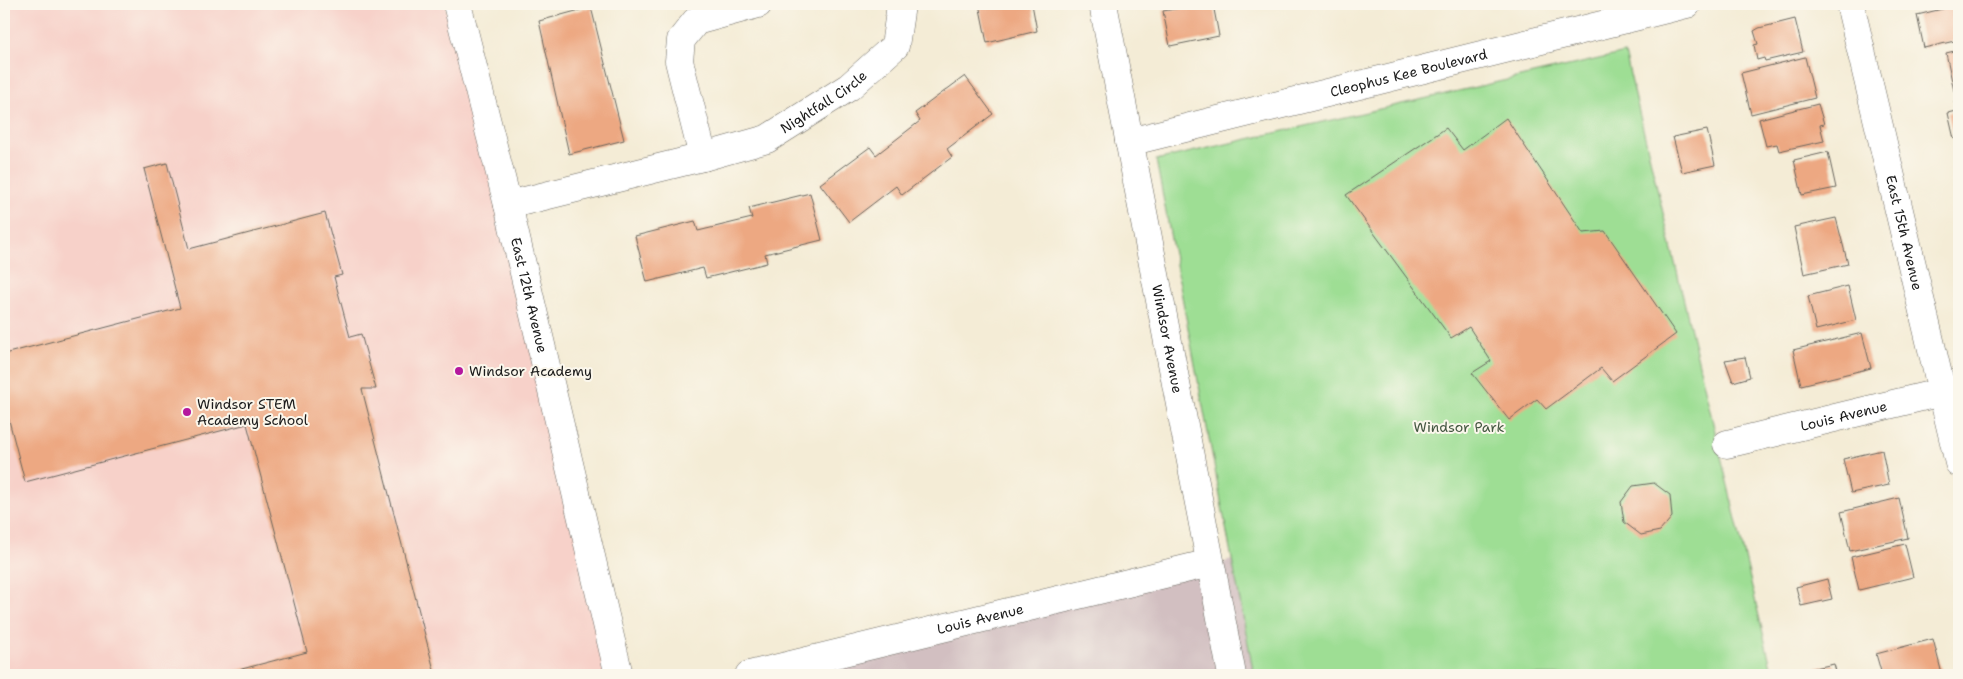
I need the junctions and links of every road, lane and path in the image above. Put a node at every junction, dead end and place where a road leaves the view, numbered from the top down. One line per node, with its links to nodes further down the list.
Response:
1 (457, 4): 9 (street, East 12th Avenue)
2 (758, 4): 8 (street)
3 (899, 4): 8 (street, Nightfall Circle)
4 (1103, 4): 7 (street, Windsor Avenue)
5 (1687, 4): 7 (street, Cleophus Kee Boulevard)
6 (1850, 4): 10 (street, East 15th Avenue)
7 (1129, 142): 13 (street, Windsor Avenue)
8 (703, 157): 9 (street, Nightfall Circle)
9 (508, 205): 14 (street, East 12th Avenue)
10 (1951, 390): 11 (street, Louis Avenue); 12 (street, East 15th Avenue)
11 (1727, 444)
12 (1959, 463)
13 (1210, 563): 15 (street, Louis Avenue); 16 (street, Windsor Avenue)
14 (619, 675)
15 (749, 675)
16 (1232, 675)

